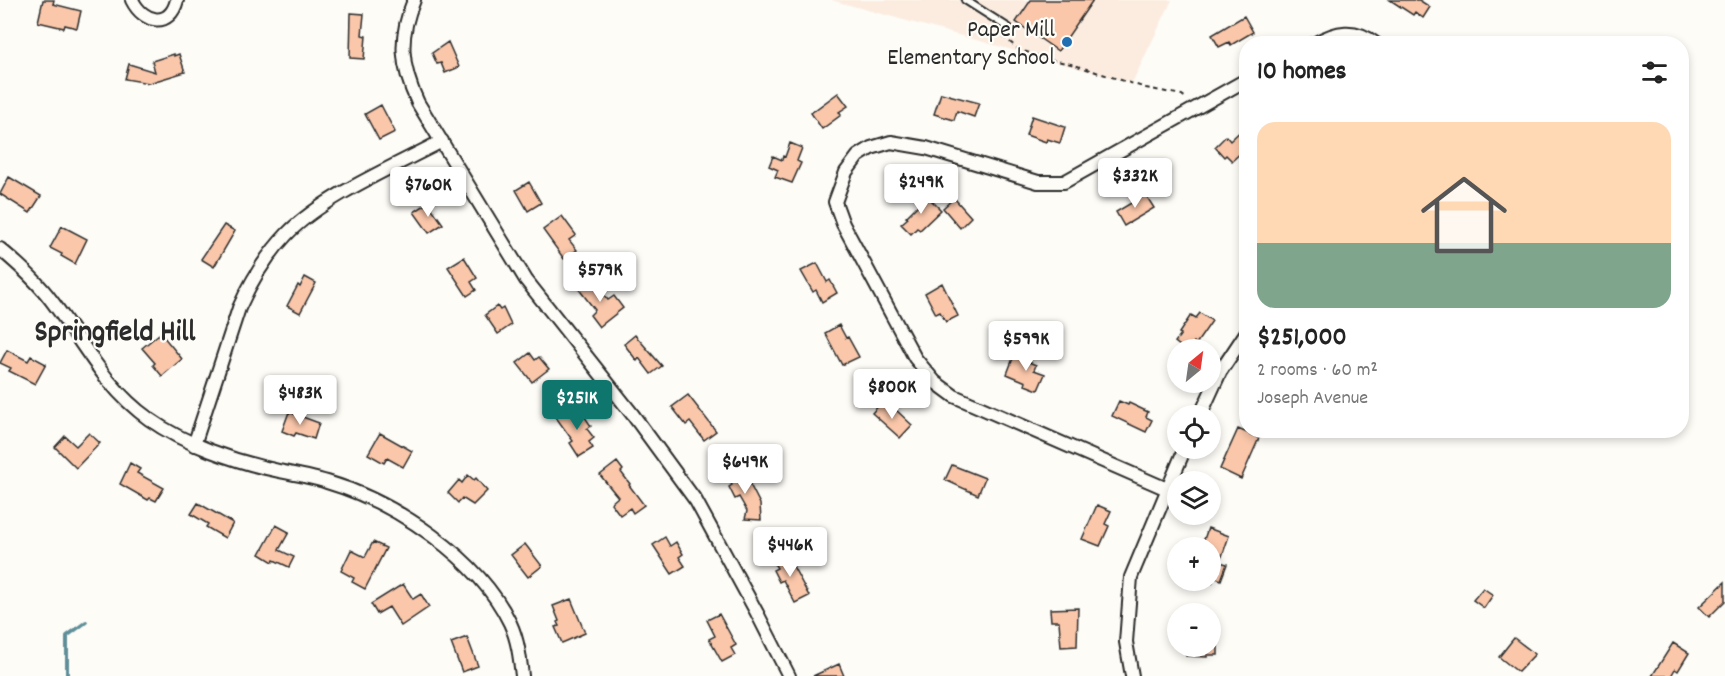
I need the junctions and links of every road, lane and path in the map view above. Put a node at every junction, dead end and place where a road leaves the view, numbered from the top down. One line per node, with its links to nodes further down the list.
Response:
1 (132, 0): 2 (street)
2 (177, 0)
3 (414, 0): 10 (street)
4 (965, 0): 5 (lane)
5 (1009, 28): 9 (path)
6 (1332, 36): 7 (street)
7 (1364, 36)
8 (1239, 84): 15 (street)
9 (1187, 99)
10 (442, 141): 14 (street); 17 (street)
11 (0, 249): 14 (street)
12 (1239, 344): 13 (street)
13 (1205, 405)
14 (194, 445): 16 (street)
15 (1167, 489): 18 (street)
16 (522, 676)
17 (789, 676)
18 (1132, 676)

